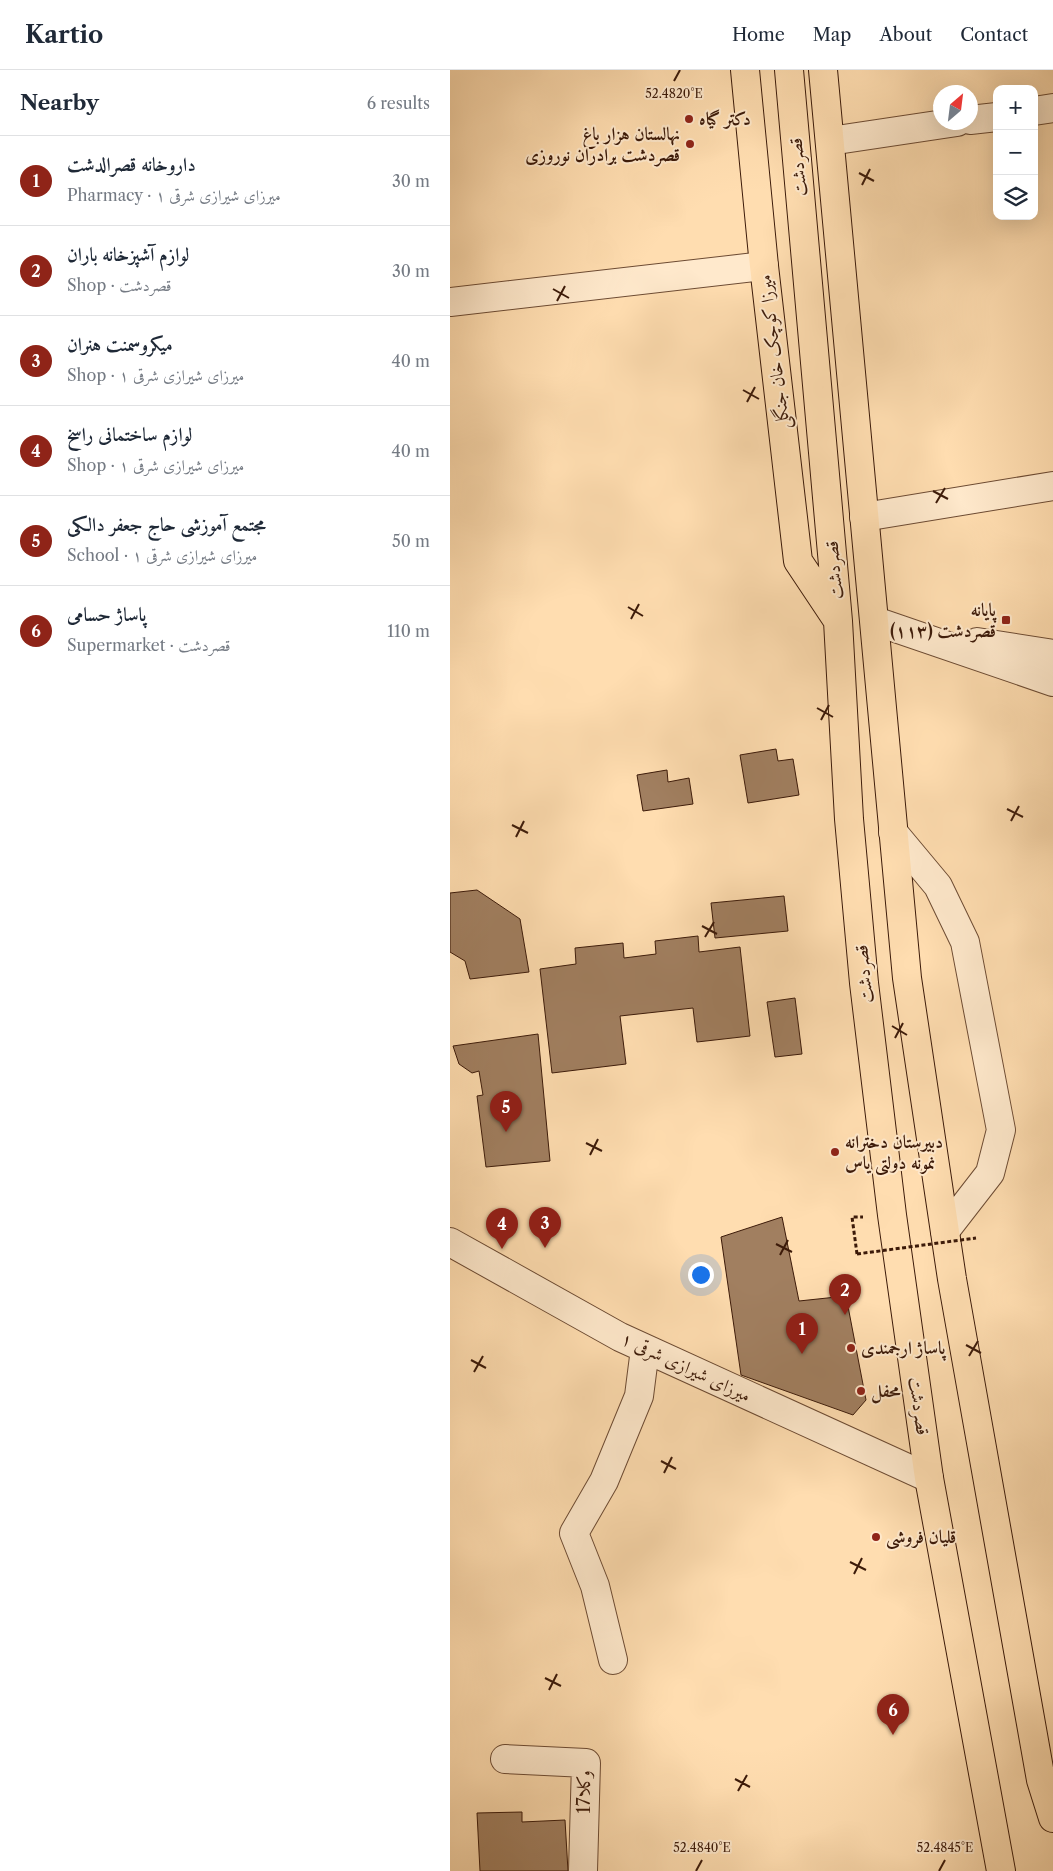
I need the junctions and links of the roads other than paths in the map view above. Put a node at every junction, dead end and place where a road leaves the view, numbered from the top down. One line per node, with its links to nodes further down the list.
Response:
1 (745, 70): 11 (main road, میرزا کوچک خان جنگلی)
2 (789, 70): 10 (main road, قصردشت)
3 (823, 70): 9 (main road, قصردشت)
4 (1053, 108): 5 (street)
5 (1038, 110)
6 (993, 117): 7 (street)
7 (978, 119)
8 (933, 126): 9 (street)
9 (830, 141): 10 (main road); 14 (main road, قصردشت)
10 (796, 144): 15 (main road, قصردشت)
11 (764, 266): 12 (street); 16 (main road, میرزا کوچک خان جنگلی)
12 (450, 302)
13 (1053, 486): 14 (street)
14 (864, 517): 15 (main road); 17 (main road, قصردشت)
15 (829, 519): 16 (main road, قصردشت)
16 (838, 621): 17 (main road); 24 (main road, قصردشت)
17 (875, 621): 18 (street); 19 (street); 20 (main road, قصردشت)
18 (1053, 654)
19 (1053, 682)
20 (893, 832): 21 (main road, قصردشت); 21 (street)
21 (945, 1231): 27 (main road, قصردشت)
22 (450, 1242): 23 (street, ۱ میرزای شیرازی شرقی)
23 (645, 1349): 24 (street, ۱ میرزای شیرازی شرقی); 25 (street)
24 (929, 1478): 29 (main road, قصردشت)
25 (613, 1660)
26 (505, 1759): 28 (street, 17وکلا)
27 (1053, 1818)
28 (583, 1871)
29 (1001, 1871)

